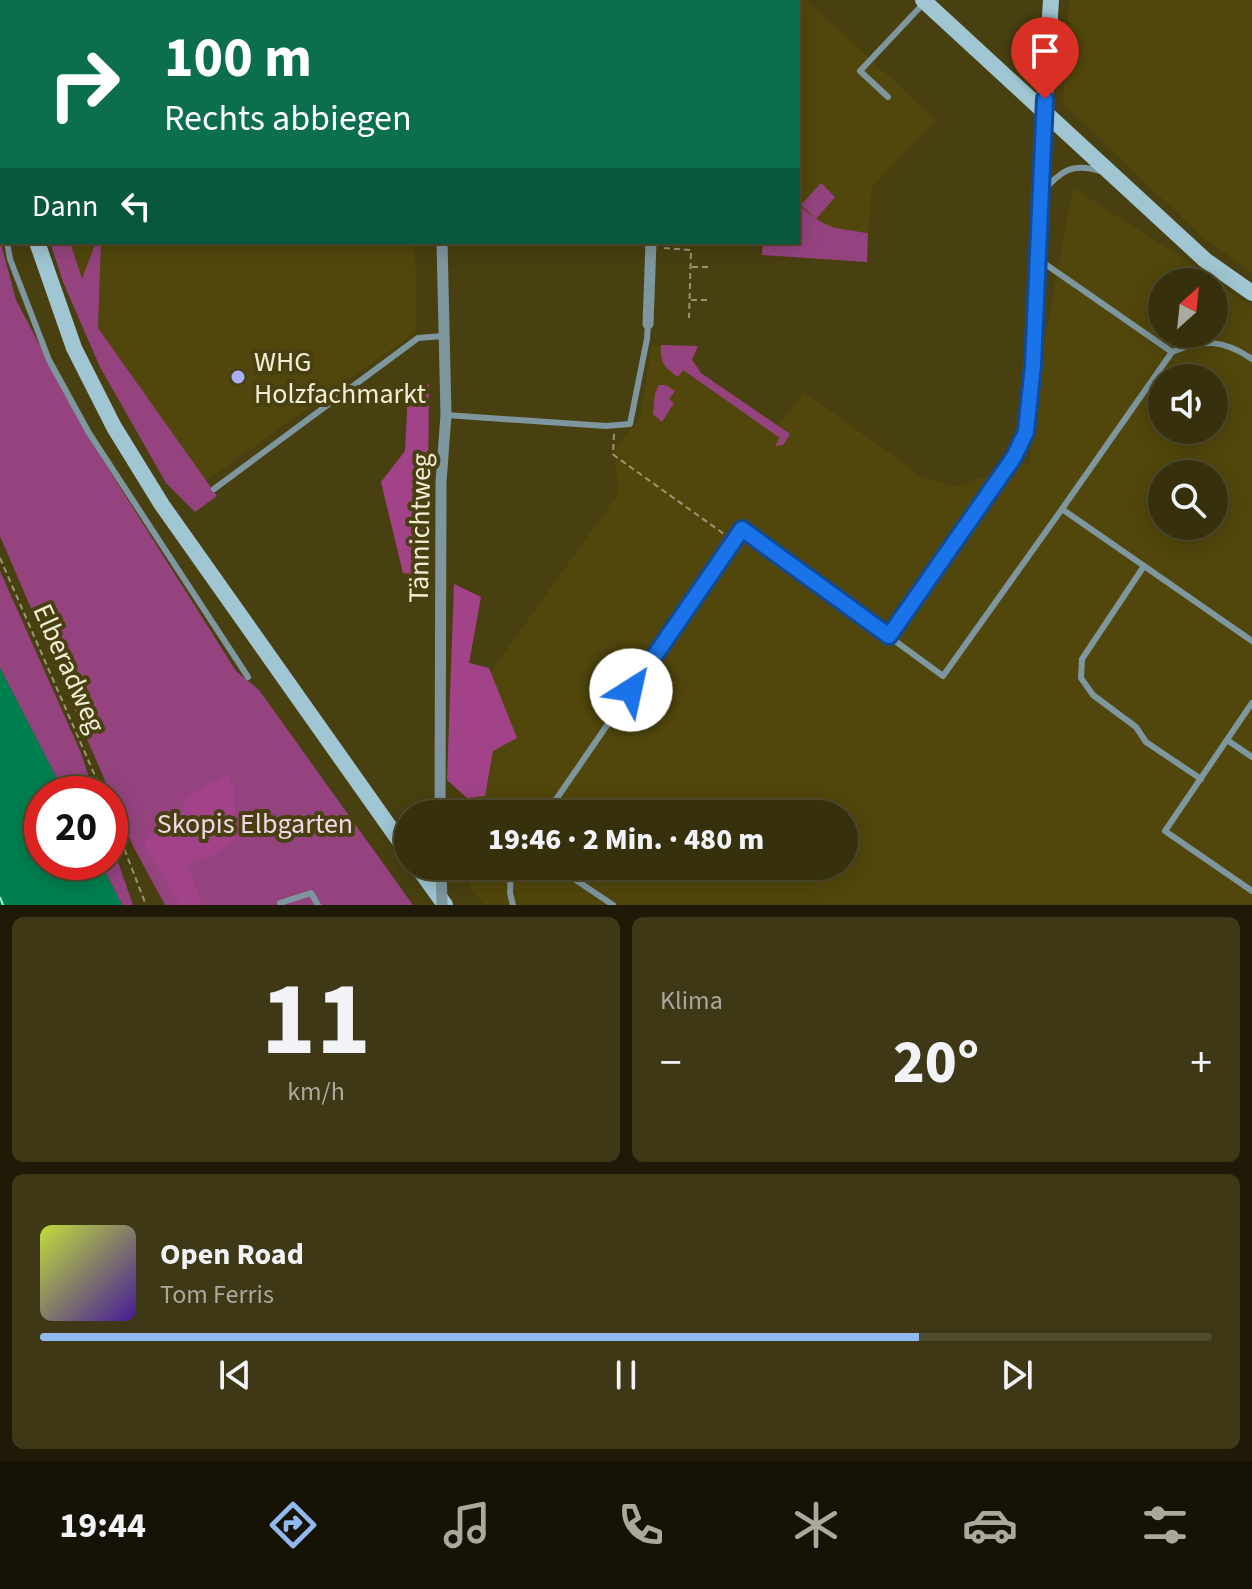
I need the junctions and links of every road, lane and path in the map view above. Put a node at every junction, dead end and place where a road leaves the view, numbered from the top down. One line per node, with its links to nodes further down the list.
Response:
1 (1051, 0): 4 (main road)
2 (924, 1): 3 (lane); 4 (main road)
3 (888, 97)
4 (1044, 112): 5 (main road); 6 (lane)
5 (1112, 174): 6 (lane); 16 (main road)
6 (1041, 193): 13 (lane)
7 (7, 244): 33 (lane)
8 (38, 244): 41 (main road)
9 (442, 244): 21 (street, Tännichtweg)
10 (685, 244): 12 (path)
11 (651, 245): 12 (path); 20 (street)
12 (685, 248): 14 (path)
13 (1038, 259): 22 (lane); 31 (lane)
14 (691, 267): 15 (path); 17 (path)
15 (708, 267)
16 (1252, 293)
17 (689, 300): 18 (path); 19 (path)
18 (707, 300)
19 (689, 318)
20 (648, 324): 25 (lane)
21 (443, 336): 24 (street, Tännichtweg); 26 (lane)
22 (1172, 352): 23 (lane); 27 (lane)
23 (1252, 359)
24 (446, 415): 25 (lane); 39 (street, Tännichtweg)
25 (615, 425): 28 (path)
26 (214, 489)
27 (1062, 509): 30 (lane); 31 (lane)
28 (733, 541): 31 (lane); 40 (lane)
29 (0, 558): 37 (path, Elberadweg)
30 (1144, 566): 32 (lane); 38 (lane)
31 (889, 636)
32 (1252, 641)
33 (248, 677)
34 (1252, 703): 35 (lane)
35 (1227, 740): 36 (lane); 38 (lane)
36 (1252, 757)
37 (95, 776)
38 (1201, 779): 47 (lane)
39 (440, 800)
40 (556, 800)
41 (394, 833)
42 (128, 858): 49 (path)
43 (427, 880): 51 (main road)
44 (442, 880): 51 (street, bridge)
45 (510, 880): 52 (lane)
46 (576, 880): 53 (lane)
47 (1252, 891)
48 (280, 903): 50 (lane)
49 (146, 905)
50 (318, 905)
51 (444, 905)
52 (513, 905)
53 (613, 905)

